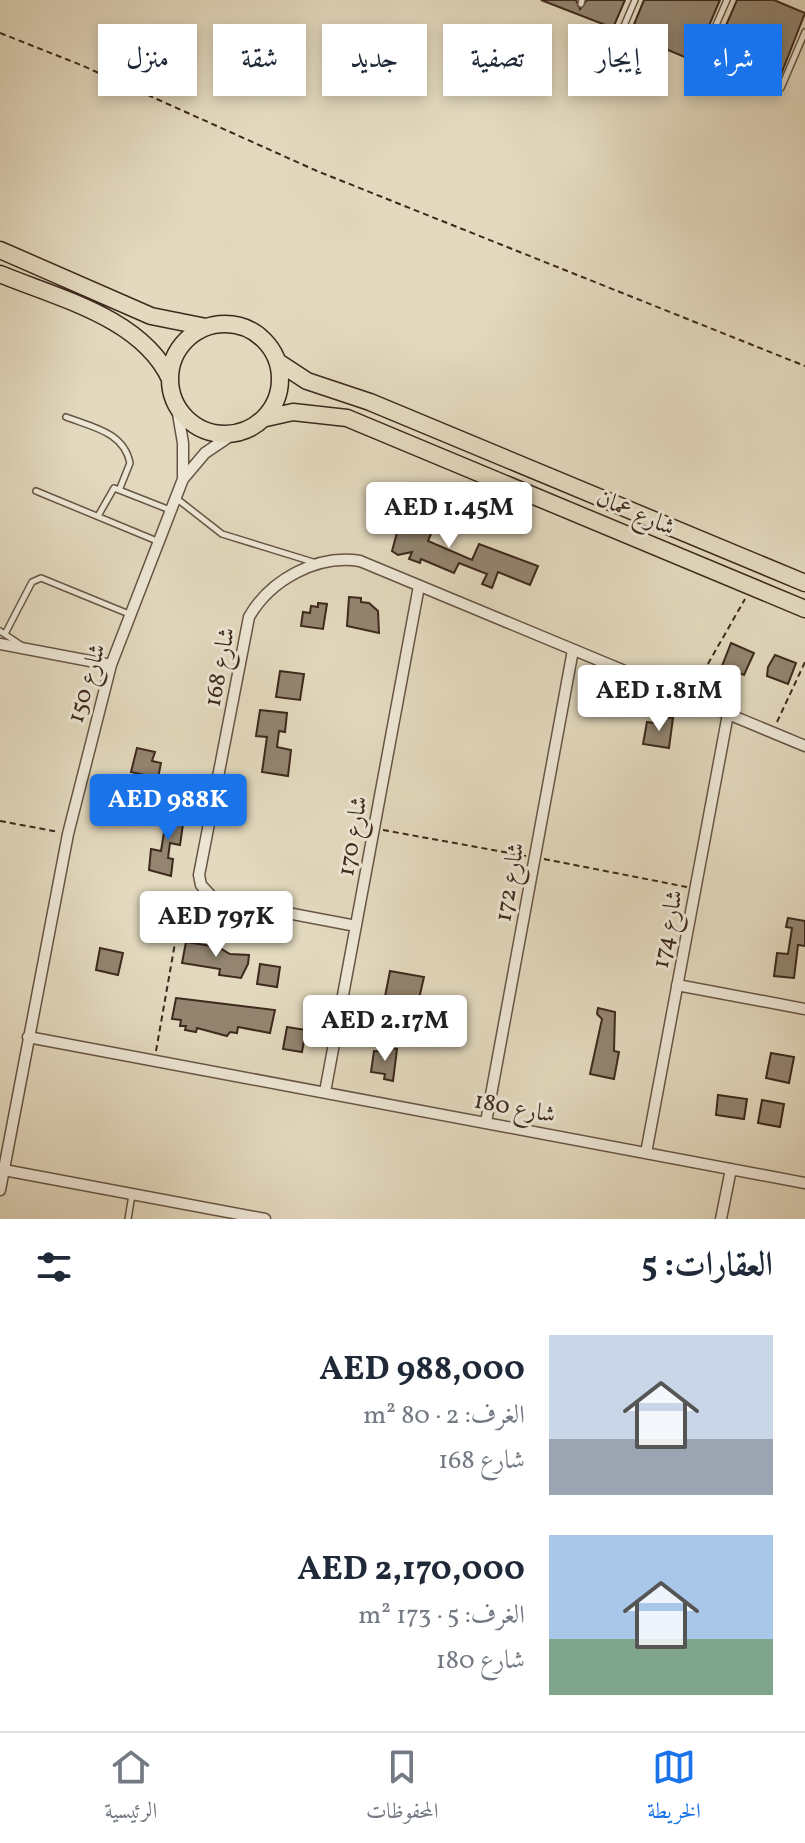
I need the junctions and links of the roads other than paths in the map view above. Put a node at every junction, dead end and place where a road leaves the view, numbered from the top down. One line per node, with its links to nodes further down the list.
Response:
1 (635, 0): 3 (lane)
2 (727, 0): 4 (lane)
3 (625, 24)
4 (716, 24)
5 (805, 32): 6 (lane)
6 (782, 86)
7 (0, 250): 9 (main road)
8 (0, 274): 11 (main road)
9 (206, 327): 10 (main road); 11 (main road)
10 (278, 362): 14 (main road); 24 (main road, شارع عمان)
11 (170, 379): 12 (main road)
12 (177, 408): 15 (main road); 16 (street, شارع 150)
13 (66, 417): 17 (lane)
14 (266, 418): 15 (main road); 26 (main road, شارع عمان)
15 (233, 434): 16 (street, شارع 150)
16 (183, 479): 19 (street, شارع 150)
17 (120, 488): 20 (lane); 21 (lane)
18 (36, 491): 21 (lane)
19 (175, 497): 20 (street, شارع 150); 23 (lane)
20 (170, 510): 22 (street, شارع 150)
21 (98, 516): 22 (lane)
22 (158, 541): 27 (street, شارع 150)
23 (318, 564): 25 (street, شارع 168); 35 (street, شارع 168)
24 (805, 583)
25 (419, 586): 31 (street, شارع 168); 35 (street, شارع 170)
26 (805, 609)
27 (130, 615): 28 (lane); 32 (street, شارع 150)
28 (3, 631): 30 (lane)
29 (0, 644): 30 (street)
30 (25, 648): 32 (street)
31 (573, 650): 33 (street, شارع 168); 40 (street, شارع 172)
32 (111, 665): 38 (street, شارع 150)
33 (728, 714): 34 (street, شارع 168); 36 (street, شارع 174)
34 (805, 746)
35 (356, 926): 39 (street, شارع 170)
36 (677, 985): 37 (street); 41 (street, شارع 174)
37 (805, 1009)
38 (28, 1037): 39 (street, شارع 180); 43 (street, شارع 150)
39 (325, 1092): 40 (street, شارع 180)
40 (486, 1122): 41 (street, شارع 180)
41 (646, 1153): 42 (street, شارع 180)
42 (731, 1169): 44 (street, شارع 180); 50 (street)
43 (4, 1170): 45 (street, شارع 150); 46 (street)
44 (805, 1183)
45 (0, 1190)
46 (132, 1194): 47 (street); 48 (lane)
47 (238, 1216): 49 (street)
48 (128, 1219)
49 (265, 1219)
50 (721, 1219)

